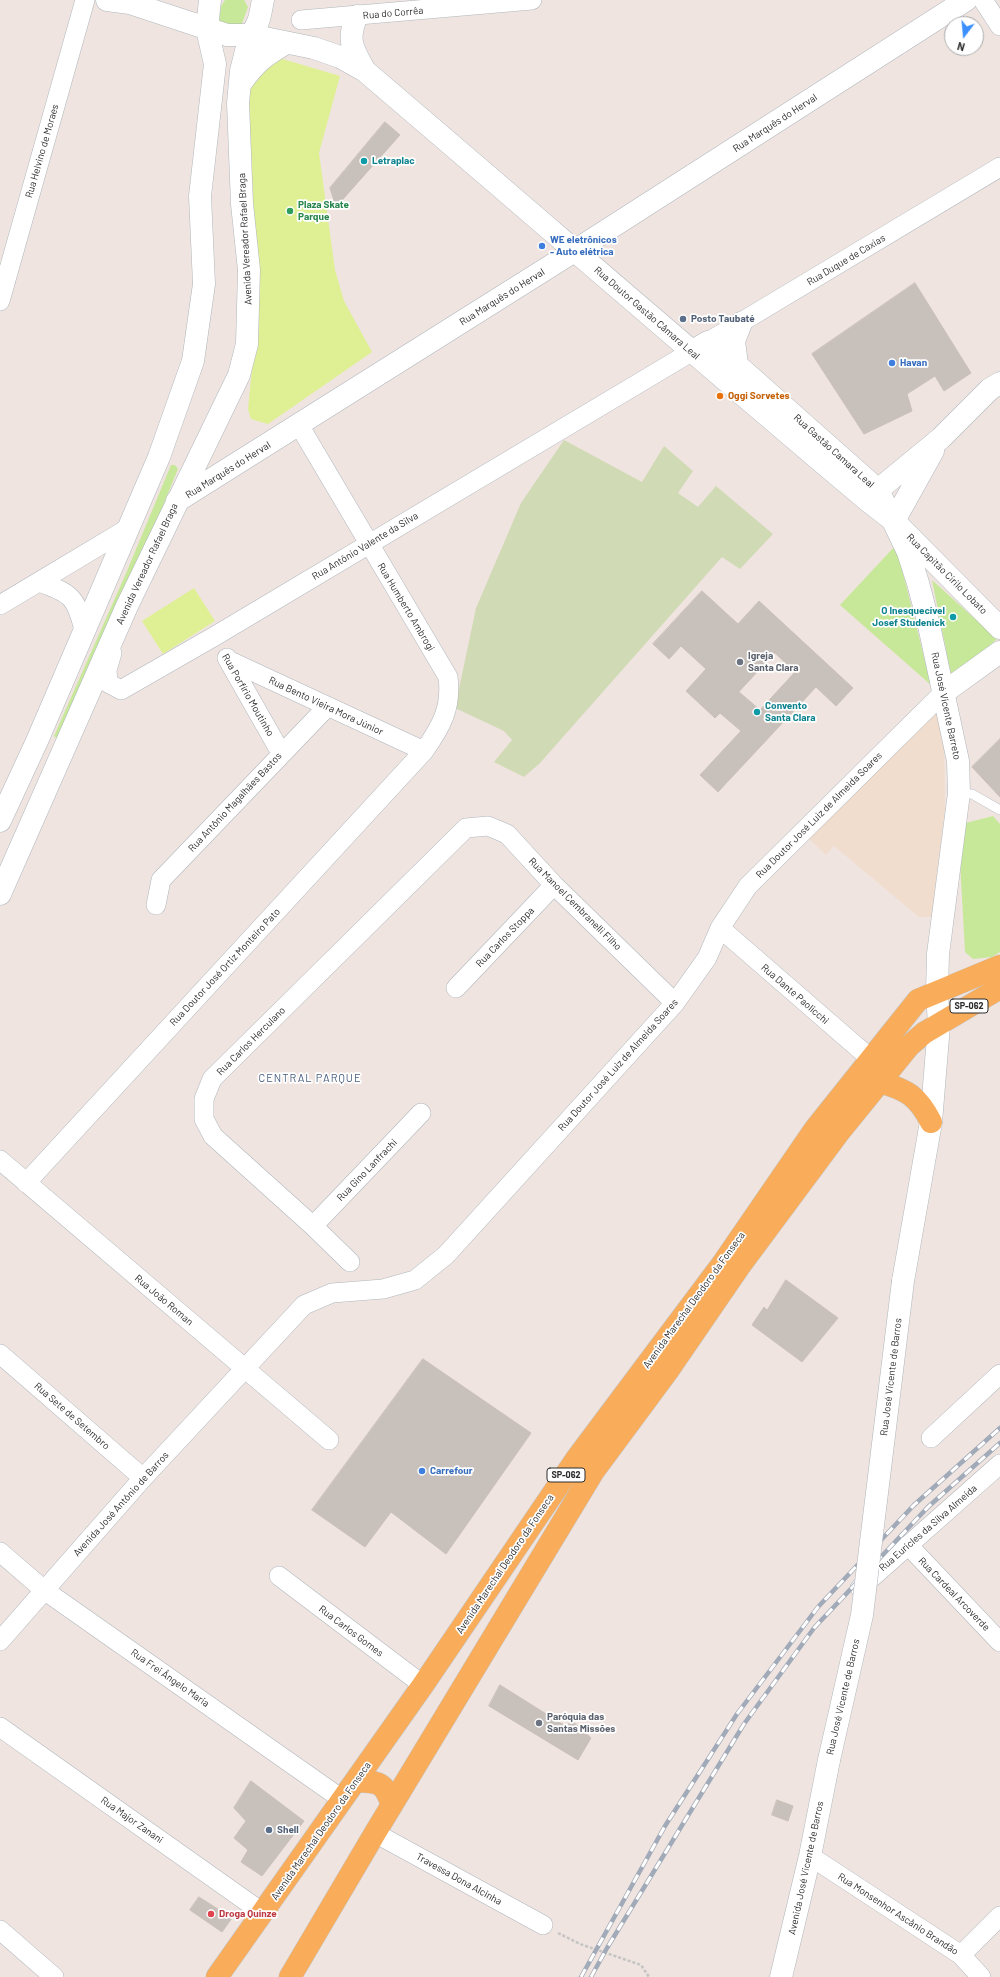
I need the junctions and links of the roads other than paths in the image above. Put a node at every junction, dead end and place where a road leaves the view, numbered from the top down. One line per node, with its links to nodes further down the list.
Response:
1 (84, 0): 20 (street, Rua Helvino de Moraes)
2 (107, 0): 9 (main road)
3 (161, 0): 9 (main road)
4 (210, 0): 13 (main road)
5 (263, 0): 14 (main road, Avenida Vereador Rafael Braga)
6 (532, 0): 10 (street, Rua do Corrêa)
7 (966, 0): 19 (main road, Rua Marquês do Herval)
8 (983, 0): 12 (street)
9 (130, 3): 13 (main road, Rua Doutor Gastão Câmara Leal)
10 (358, 16): 11 (street, Rua do Corrêa); 16 (main road, Rua Doutor Gastão Câmara Leal)
11 (302, 20)
12 (1000, 26)
13 (207, 29): 14 (main road, Rua Doutor Gastão Câmara Leal); 27 (main road)
14 (250, 35): 15 (main road, Rua Doutor Gastão Câmara Leal); 17 (main road, Avenida Vereador Rafael Braga)
15 (286, 43): 16 (main road, Rua Doutor Gastão Câmara Leal); 17 (main road)
16 (365, 71): 19 (main road, Rua Doutor Gastão Câmara Leal)
17 (240, 86): 28 (main road, Avenida Vereador Rafael Braga)
18 (1000, 166): 21 (street, Rua Duque de Caxias)
19 (576, 250): 22 (main road, Rua Doutor Gastão Câmara Leal); 25 (main road, Rua Marquês do Herval)
20 (0, 301)
21 (741, 323): 22 (street, Rua Duque de Caxias); 23 (main road)
22 (700, 347): 23 (main road, Rua Gastão Camara Leal); 29 (main road, Rua Doutor Gastão Câmara Leal); 33 (street, Rua Antônio Valente da Silva)
23 (736, 365): 29 (main road, Rua Gastão Camara Leal)
24 (1000, 383): 26 (main road)
25 (299, 425): 30 (main road, Rua Marquês do Herval); 33 (street, Rua Humberto Ambrogi)
26 (941, 438): 29 (main road); 31 (main road)
27 (159, 457): 28 (main road); 32 (main road)
28 (190, 473): 30 (main road, Avenida Vereador Rafael Braga)
29 (872, 495): 31 (main road, Rua Gastão Camara Leal)
30 (178, 501): 36 (main road, Avenida Vereador Rafael Braga)
31 (894, 521): 37 (main road, Rua Capitão Cirilo Lobato); 42 (main road, Rua José Vicente Barreto)
32 (127, 529): 34 (street); 38 (main road)
33 (369, 544): 39 (street, Rua Antônio Valente da Silva); 44 (street, Rua Humberto Ambrogi)
34 (39, 582): 35 (street); 38 (street)
35 (0, 605)
36 (127, 606): 39 (street, Rua Antônio Valente da Silva); 50 (main road, Avenida Vereador Rafael Braga)
37 (1000, 628)
38 (84, 630): 48 (main road)
39 (215, 636): 41 (street, Rua Porfírio Moutinho)
40 (1000, 652): 42 (main road)
41 (228, 660): 43 (street, Rua Bento Vieira Mora Júnior); 45 (street, Rua Porfírio Moutinho)
42 (943, 693): 46 (main road, Rua José Vicente Barreto); 54 (street, Rua Doutor José Luiz de Almeida Soares)
43 (326, 707): 44 (street, Rua Bento Vieira Mora Júnior); 45 (street, Rua Antônio Magalhães Bastos)
44 (424, 751): 66 (street, Rua Doutor José Ortiz Monteiro Pato)
45 (281, 753): 53 (street, Rua Antônio Magalhães Bastos)
46 (959, 793): 47 (lane); 58 (main road, Rua José Vicente Barreto)
47 (1000, 810)
48 (1, 821)
49 (466, 828): 51 (street, Rua Manoel Cembranelli Filho); 67 (street, Rua Carlos Herculano)
50 (8, 857): 52 (main road, Avenida Vereador Rafael Braga)
51 (554, 885): 56 (street, Rua Carlos Stoppa); 59 (street, Rua Manoel Cembranelli Filho)
52 (0, 894)
53 (156, 905)
54 (720, 928): 59 (street, Rua Doutor José Luiz de Almeida Soares); 61 (street, Rua Dante Paolicchi)
55 (1000, 966): 58 (main road, SP-062)
56 (456, 988)
57 (1000, 988): 60 (main road, SP-062)
58 (937, 992): 60 (main road, Rua José Vicente de Barros); 61 (main road, Avenida Marechal Deodoro da Fonseca / SP-062)
59 (675, 1003): 70 (street, Rua Doutor José Luiz de Almeida Soares)
60 (939, 1025): 62 (main road, Avenida Marechal Deodoro da Fonseca / SP-062); 64 (main road, Rua José Vicente de Barros)
61 (871, 1060): 62 (main road); 79 (main road, Avenida Marechal Deodoro da Fonseca / SP-062)
62 (880, 1082): 64 (main road); 82 (main road, Avenida Marechal Deodoro da Fonseca / SP-062)
63 (421, 1114): 67 (street, Rua Gino Lanfrachi)
64 (932, 1122): 87 (main road, Rua José Vicente de Barros, bridge)
65 (0, 1160): 66 (street, Rua João Roman)
66 (26, 1183): 70 (street, Rua João Roman)
67 (313, 1226): 68 (street, Rua Carlos Herculano)
68 (350, 1262)
69 (0, 1354): 75 (street, Rua Sete de Setembro)
70 (246, 1370): 73 (street, Rua João Roman); 75 (street, Avenida José Antônio de Barros)
71 (1000, 1374): 72 (street)
72 (931, 1438)
73 (329, 1440)
74 (1000, 1464): 76 (street, Rua Euricles da Silva Almeida)
75 (143, 1478): 80 (street, Avenida José Antônio de Barros)
76 (908, 1545): 81 (street, Rua Euricles da Silva Almeida); 84 (street, Rua Cardeal Arcoverde)
77 (0, 1552): 80 (street, Rua Frei Ângelo Maria)
78 (279, 1576): 85 (street, Rua Carlos Gomes)
79 (490, 1587): 82 (main road); 85 (main road, Avenida Marechal Deodoro da Fonseca / SP-062)
80 (44, 1590): 83 (street, Avenida José Antônio de Barros); 89 (street, Rua Frei Ângelo Maria)
81 (856, 1592)
82 (505, 1617): 90 (main road, Avenida Marechal Deodoro da Fonseca / SP-062)
83 (0, 1641)
84 (1000, 1642)
85 (423, 1685): 88 (main road, Avenida Marechal Deodoro da Fonseca / SP-062)
86 (0, 1726): 93 (street, Rua Major Zanani)
87 (829, 1760): 92 (main road, Avenida José Vicente de Barros)
88 (356, 1781): 89 (main road, Avenida Marechal Deodoro da Fonseca / SP-062); 90 (main road)
89 (343, 1800): 93 (main road, Avenida Marechal Deodoro da Fonseca / SP-062)
90 (392, 1805): 91 (main road, Avenida Marechal Deodoro da Fonseca / SP-062)
91 (375, 1833): 95 (street, Travessa Dona Alcinha); 100 (main road, Avenida Marechal Deodoro da Fonseca / SP-062)
92 (810, 1856): 97 (street, Rua Monsenhor Ascânio Brandão); 101 (main road, Avenida José Vicente de Barros)
93 (263, 1913): 99 (main road, Avenida Marechal Deodoro da Fonseca / SP-062)
94 (1000, 1916): 97 (street)
95 (543, 1925)
96 (0, 1930): 98 (street)
97 (961, 1955): 102 (street, Rua Monsenhor Ascânio Brandão)
98 (54, 1977)
99 (217, 1977)
100 (290, 1977)
101 (781, 1977)
102 (981, 1977)

